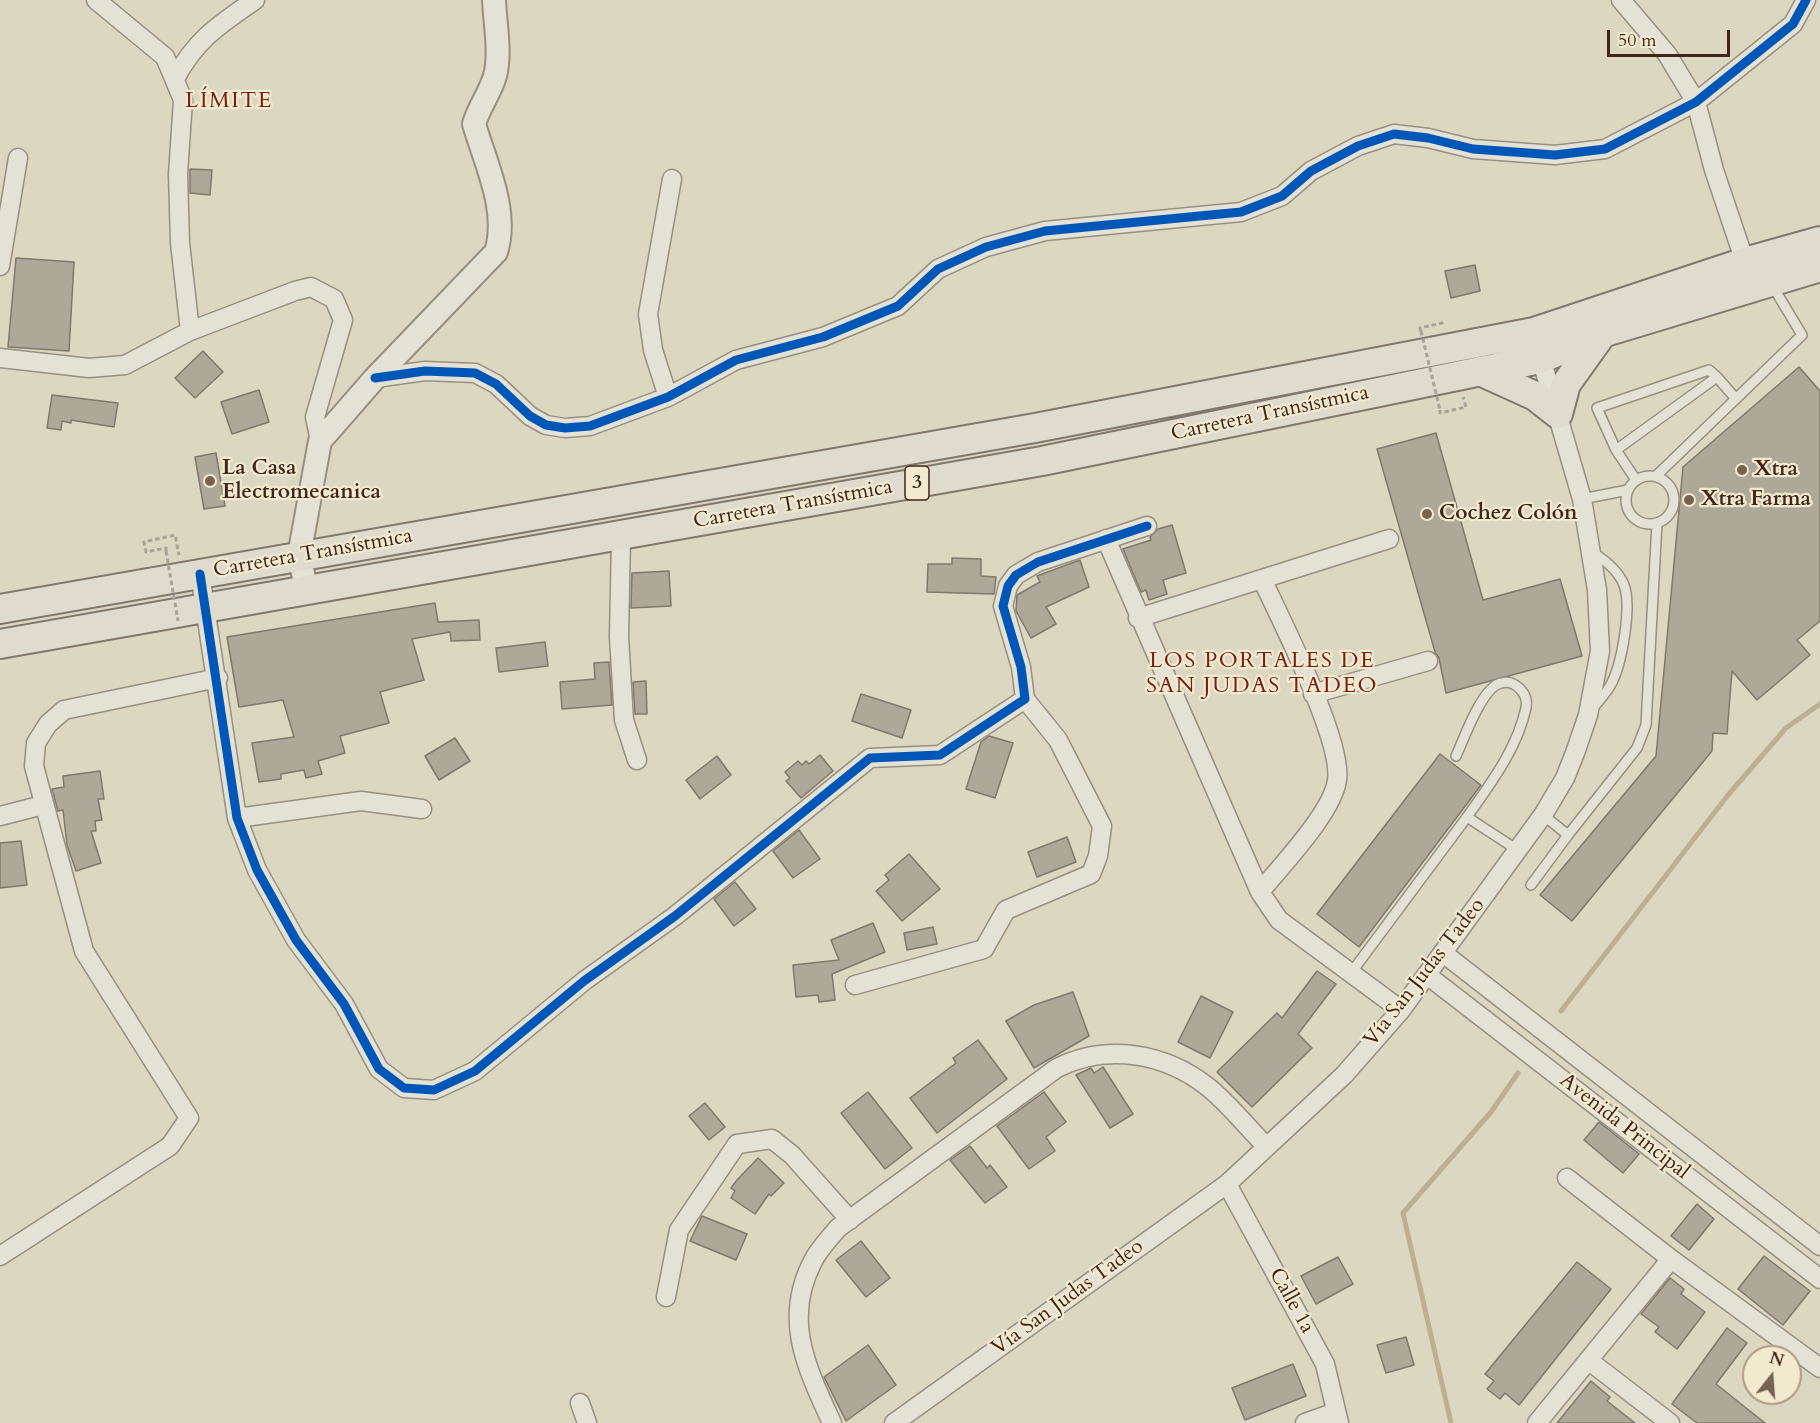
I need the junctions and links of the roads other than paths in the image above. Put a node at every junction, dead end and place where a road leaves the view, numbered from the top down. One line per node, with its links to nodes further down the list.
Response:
1 (96, 0): 6 (street)
2 (255, 0): 6 (street)
3 (494, 0): 20 (street)
4 (1622, 0): 7 (street)
5 (1806, 0): 7 (street)
6 (175, 79): 15 (street)
7 (1696, 102): 11 (street); 22 (street)
8 (18, 158): 12 (street)
9 (672, 179): 22 (street)
10 (1820, 241): 11 (main road, Carretera Transístmica / 3)
11 (1745, 262): 17 (main road, Carretera Transístmica / 3)
12 (0, 266)
13 (1820, 267): 14 (main road, Carretera Transístmica / 3)
14 (1770, 282): 16 (main road, Carretera Transístmica / 3); 23 (lane)
15 (190, 331): 18 (street); 25 (street)
16 (1602, 333): 17 (main road, Carretera Transístmica / 3); 24 (main road)
17 (1537, 345): 19 (main road, Carretera Transístmica / 3); 24 (street, Vía San Judas Tadeo); 37 (main road, Carretera Transístmica / 3)
18 (0, 358)
19 (1480, 371): 24 (main road); 33 (main road, Carretera Transístmica / 3)
20 (375, 378): 22 (street); 25 (street)
21 (1717, 378): 23 (lane); 26 (lane); 26 (lane)
22 (668, 397)
23 (1736, 399): 27 (lane)
24 (1558, 414): 30 (street, Vía San Judas Tadeo)
25 (320, 441): 37 (street)
26 (1616, 450): 28 (lane)
27 (1656, 476): 28 (lane); 31 (lane)
28 (1636, 480): 29 (lane)
29 (1628, 490): 30 (lane); 31 (lane)
30 (1582, 499): 36 (street, Vía San Judas Tadeo)
31 (1657, 523): 58 (lane)
32 (1147, 526): 34 (street)
33 (621, 536): 40 (main road, Carretera Transístmica / 3); 51 (street)
34 (1106, 539): 43 (street); 48 (street)
35 (1389, 539): 39 (street)
36 (1591, 551): 49 (street, Vía San Judas Tadeo); 49 (lane)
37 (299, 556): 38 (main road, Carretera Transístmica / 3); 40 (street)
38 (200, 574): 41 (main road, Carretera Transístmica / 3); 42 (street)
39 (1262, 579): 43 (street); 47 (street)
40 (307, 591): 42 (main road, Carretera Transístmica / 3)
41 (0, 609)
42 (206, 609): 44 (main road, Carretera Transístmica / 3); 46 (street)
43 (1138, 618): 61 (street)
44 (0, 644)
45 (1428, 661): 47 (street)
46 (218, 678): 52 (street); 57 (street)
47 (1313, 694): 61 (street)
48 (1025, 699): 57 (street); 65 (street)
49 (1588, 715): 54 (street, Vía San Judas Tadeo)
50 (1456, 756): 56 (lane)
51 (637, 760)
52 (43, 805): 55 (street); 72 (street)
53 (422, 809): 57 (street)
54 (1543, 815): 58 (lane); 59 (street, Vía San Judas Tadeo)
55 (0, 816)
56 (1467, 817): 59 (lane); 63 (lane)
57 (237, 818)
58 (1568, 835): 60 (lane)
59 (1519, 851): 62 (street, Vía San Judas Tadeo)
60 (1531, 885)
61 (1260, 892): 63 (street)
62 (1443, 953): 64 (street, Vía San Judas Tadeo); 71 (street, Avenida Principal)
63 (1351, 973): 66 (street)
64 (1427, 975): 66 (street, Vía San Judas Tadeo); 74 (street, Avenida Principal)
65 (855, 985)
66 (1401, 1010): 67 (street, Vía San Judas Tadeo)
67 (1266, 1146): 69 (street, Vía San Judas Tadeo); 70 (street)
68 (1567, 1178): 73 (street)
69 (1227, 1184): 79 (street, Calle 1a); 80 (street, Vía San Judas Tadeo)
70 (850, 1220): 75 (street); 82 (street)
71 (1820, 1246)
72 (0, 1256)
73 (1671, 1259): 76 (street); 77 (street)
74 (1820, 1279)
75 (666, 1296)
76 (1588, 1360): 85 (street); 86 (street)
77 (1820, 1368)
78 (580, 1403): 81 (street)
79 (1337, 1417): 84 (street)
80 (913, 1418): 83 (street, Vía San Judas Tadeo)
81 (586, 1423)
82 (832, 1423)
83 (894, 1423)
84 (1305, 1423)
85 (1536, 1423)
86 (1670, 1423)

